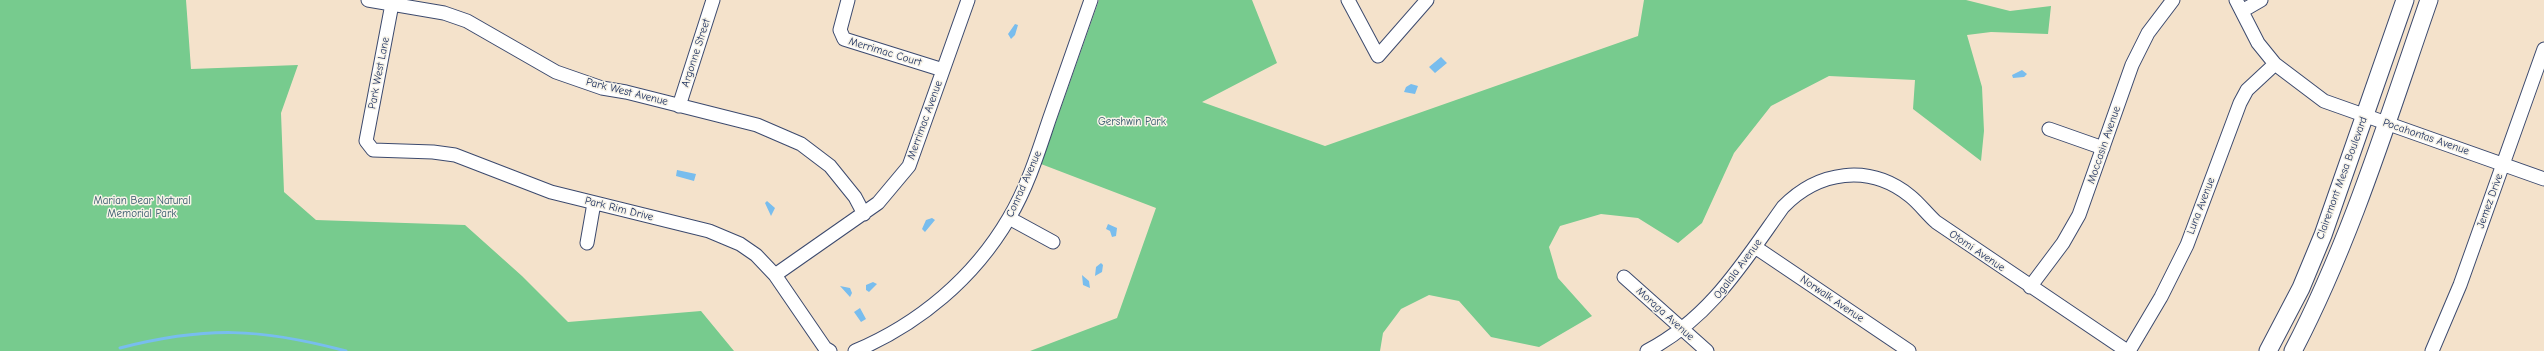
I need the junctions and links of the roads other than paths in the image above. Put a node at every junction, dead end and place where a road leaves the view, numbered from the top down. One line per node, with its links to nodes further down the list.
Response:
1 (368, 0): 12 (street, Park West Avenue)
2 (713, 0): 17 (street, Argonne Street)
3 (848, 0): 16 (street, Merrimac Court)
4 (968, 0): 16 (street, Merrimac Avenue)
5 (1091, 0): 28 (street, Conrad Avenue)
6 (1348, 0): 7 (street)
7 (1427, 0)
8 (2174, 0): 22 (street, Moccasin Avenue)
9 (2261, 0): 13 (street)
10 (2405, 0): 18 (main road, Clairemont Mesa Boulevard)
11 (2429, 0): 19 (main road, Clairemont Mesa Boulevard)
12 (392, 4): 17 (street, Park West Avenue); 21 (street, Park West Lane)
13 (2239, 5): 15 (street, Pocahontas Avenue)
14 (2544, 51): 23 (street, Jemez Drive)
15 (2275, 64): 18 (street, Pocahontas Avenue); 41 (street, Luna Avenue)
16 (943, 70): 27 (street, Merrimac Avenue)
17 (679, 106): 27 (street, Park West Avenue)
18 (2364, 116): 19 (street, Pocahontas Avenue); 42 (main road, Clairemont Mesa Boulevard)
19 (2386, 123): 23 (street, Pocahontas Avenue); 43 (main road, Clairemont Mesa Boulevard)
20 (2049, 129): 22 (street)
21 (366, 141): 26 (street, Park Rim Drive)
22 (2103, 148): 34 (street, Moccasin Avenue)
23 (2503, 165): 24 (street, Pocahontas Avenue); 44 (street, Jemez Drive)
24 (2544, 179)
25 (1822, 181): 31 (street, Ogalala Avenue); 34 (street, Otomi Avenue)
26 (594, 203): 30 (street); 32 (street, Park Rim Drive)
27 (864, 214): 32 (street, Merrimac Avenue)
28 (1009, 218): 29 (street); 37 (street, Conrad Avenue)
29 (1052, 242)
30 (586, 243)
31 (1755, 246): 35 (street, Ogalala Avenue); 40 (street, Norwalk Avenue)
32 (775, 275): 36 (street, Park Rim Drive)
33 (1624, 277): 35 (street, Moraga Avenue)
34 (2030, 287): 41 (street, Otomi Avenue)
35 (1681, 329): 38 (street, Ogalala Avenue); 39 (street, Moraga Avenue)
36 (830, 351)
37 (856, 351)
38 (1647, 351)
39 (1707, 351)
40 (1909, 351)
41 (2128, 351)
42 (2268, 351)
43 (2293, 351)
44 (2432, 351)

